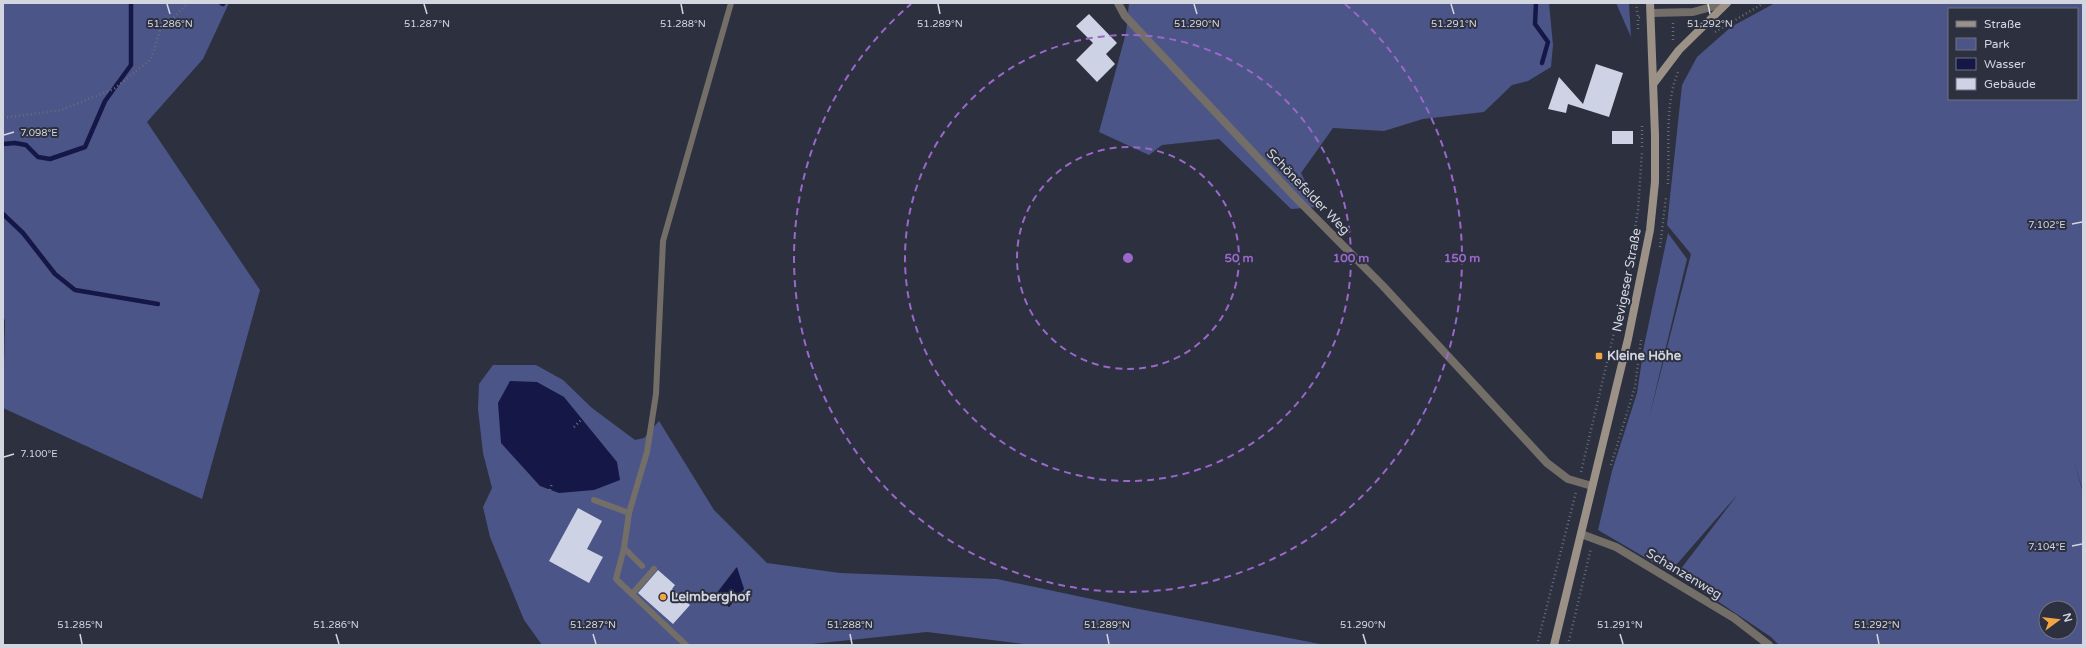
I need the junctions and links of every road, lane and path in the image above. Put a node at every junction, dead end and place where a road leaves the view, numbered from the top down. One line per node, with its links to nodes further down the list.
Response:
1 (188, 3): 15 (path)
2 (731, 3): 24 (lane)
3 (1118, 3): 19 (street, Schönefelder Weg)
4 (1636, 3): 10 (path)
5 (1650, 3): 8 (main road, Nevigeser Straße)
6 (1726, 3): 9 (street); 13 (main road)
7 (1764, 3): 12 (path)
8 (1651, 13): 9 (street); 10 (path); 14 (main road, Nevigeser Straße)
9 (1674, 13): 13 (path)
10 (1638, 18): 11 (path)
11 (1638, 33)
12 (1712, 34)
13 (1679, 50): 14 (main road)
14 (1654, 83): 21 (main road, Nevigeser Straße)
15 (3, 118)
16 (1642, 124): 19 (path)
17 (582, 420): 18 (path)
18 (574, 427)
19 (1579, 481): 21 (street, Schönefelder Weg); 32 (path)
20 (552, 484): 22 (path)
21 (1592, 486): 25 (main road, Nevigeser Straße)
22 (550, 490)
23 (594, 500): 24 (lane)
24 (629, 513): 27 (lane)
25 (1581, 534): 26 (street, Schanzenweg); 33 (main road, Nevigeser Straße)
26 (1593, 537): 34 (path); 35 (street, Schanzenweg)
27 (624, 548): 28 (lane); 30 (lane)
28 (642, 566)
29 (654, 569): 30 (lane)
30 (632, 594): 31 (lane)
31 (686, 645)
32 (1537, 645)
33 (1554, 645)
34 (1568, 645)
35 (1768, 645)

